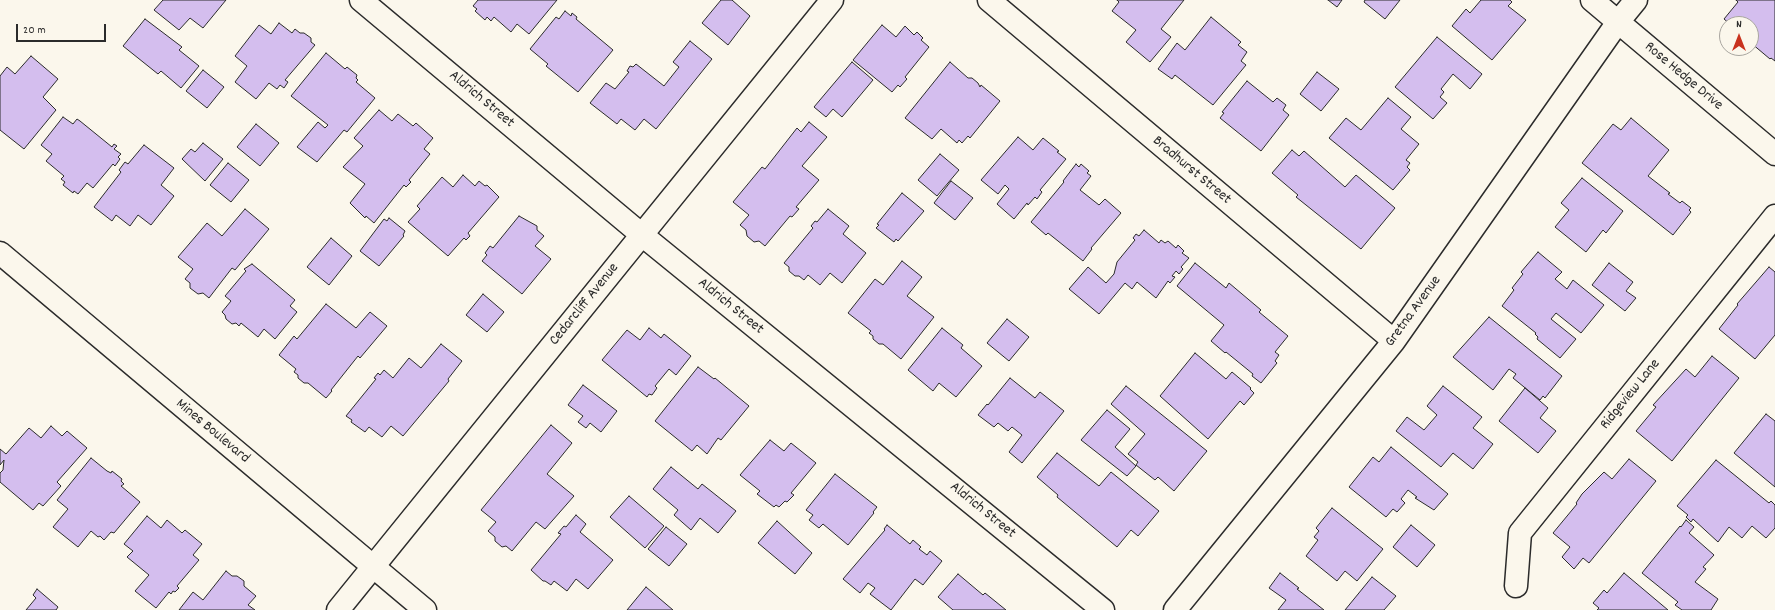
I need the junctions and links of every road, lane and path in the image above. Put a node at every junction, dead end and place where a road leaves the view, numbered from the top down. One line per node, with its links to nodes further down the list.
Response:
1 (361, 0): 9 (street, Aldrich Street)
2 (832, 0): 9 (street, Cedarcliff Avenue)
3 (989, 0): 11 (street, Bradhurst Street)
4 (1592, 0): 6 (street, Rose Hedge Drive)
5 (1636, 0): 6 (street, Gretna Avenue)
6 (1618, 22): 7 (street, Rose Hedge Drive); 11 (street, Gretna Avenue)
7 (1775, 154)
8 (1775, 216): 13 (street, Ridgeview Lane)
9 (642, 235): 12 (street, Cedarcliff Avenue); 16 (street, Aldrich Street)
10 (0, 253): 12 (street, Mines Boulevard)
11 (1394, 342): 17 (street, Gretna Avenue)
12 (373, 567): 14 (street, Cedarcliff Avenue); 15 (street, Mines Boulevard)
13 (1516, 586)
14 (338, 610)
15 (425, 610)
16 (1103, 610)
17 (1175, 610)

